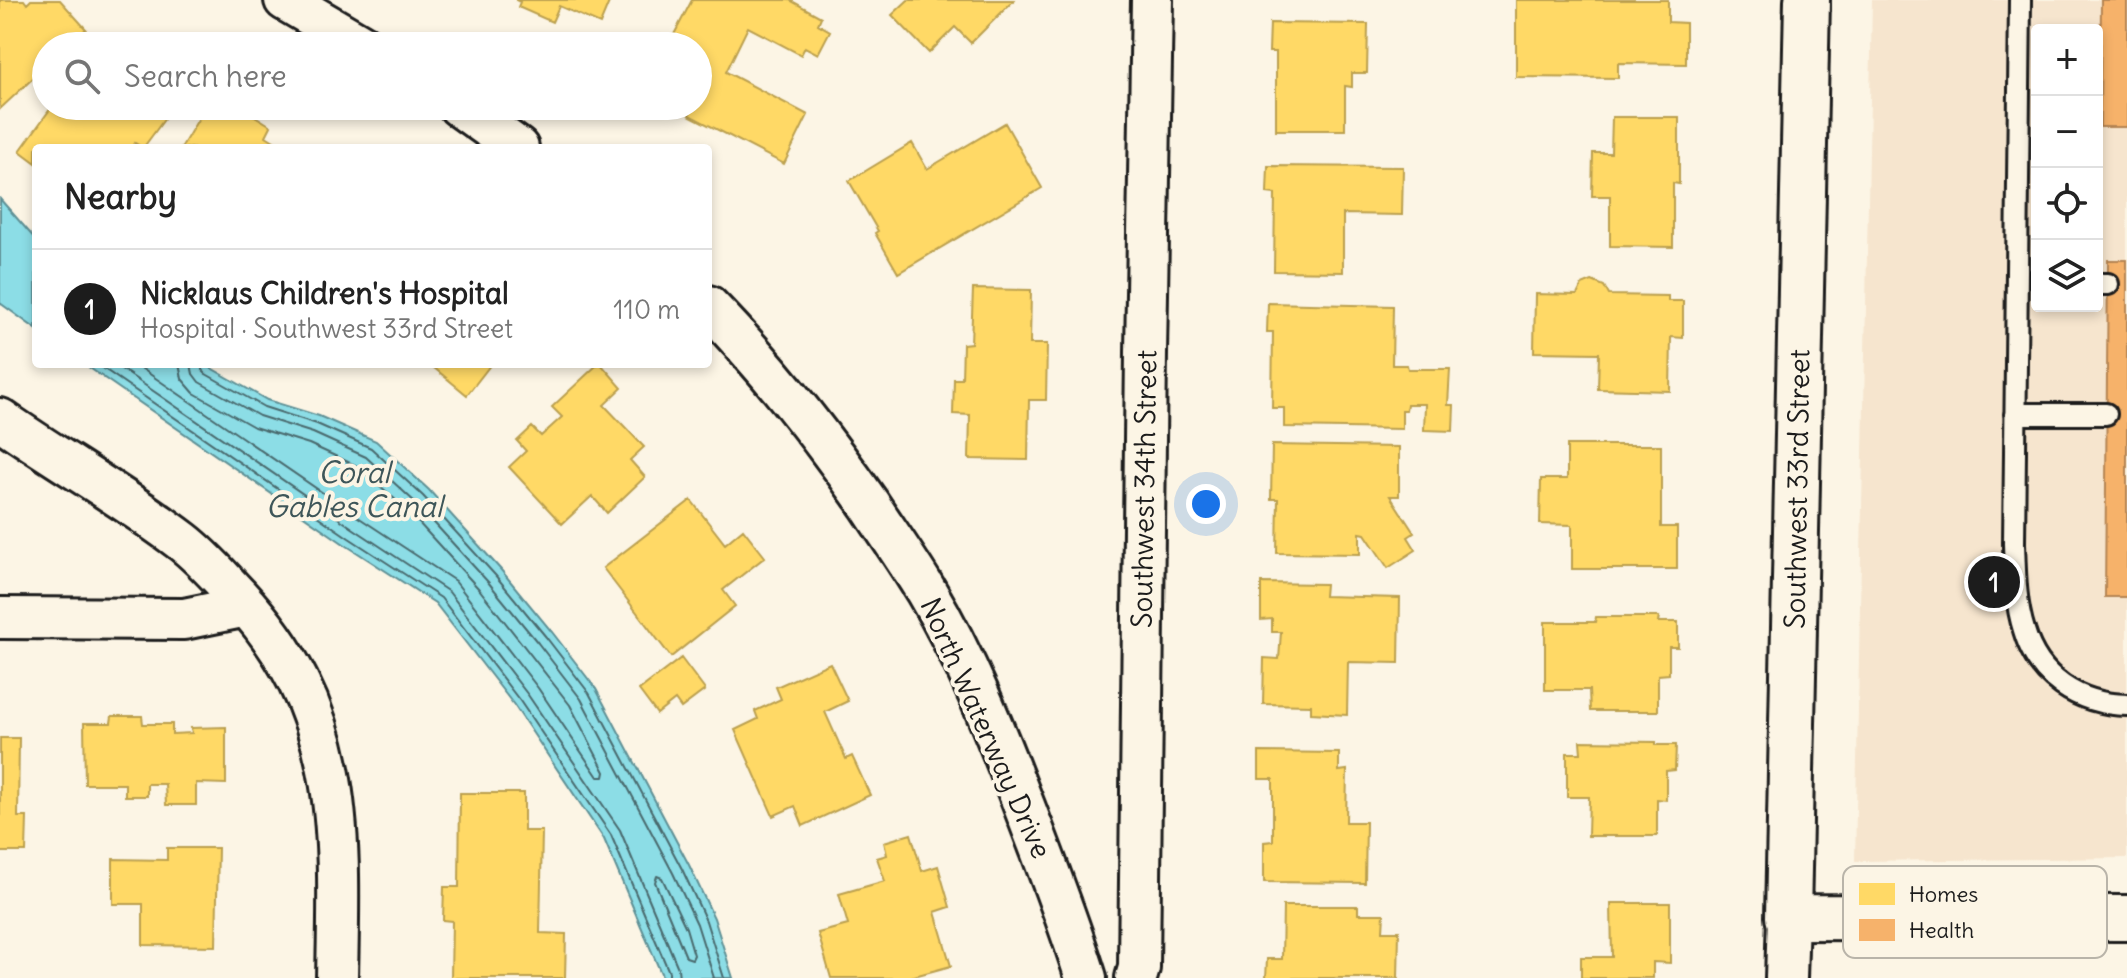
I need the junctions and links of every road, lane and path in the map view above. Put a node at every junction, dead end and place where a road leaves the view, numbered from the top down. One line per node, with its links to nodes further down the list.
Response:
1 (285, 0): 5 (street)
2 (1152, 0): 22 (street, Southwest 34th Street)
3 (1807, 0): 16 (street, Southwest 33rd Street)
4 (2020, 0): 8 (lane)
5 (339, 32)
6 (479, 120): 7 (street)
7 (512, 144)
8 (2027, 282): 10 (lane)
9 (712, 310): 21 (street, North Waterway Drive)
10 (2015, 414): 11 (lane); 15 (lane)
11 (2106, 414)
12 (0, 419): 13 (street)
13 (247, 606): 14 (street); 20 (street)
14 (0, 618)
15 (2127, 705)
16 (1788, 917): 17 (street); 23 (street, Southwest 33rd Street)
17 (1843, 917)
18 (2107, 918): 19 (street)
19 (2127, 918)
20 (337, 978)
21 (1086, 978)
22 (1136, 978)
23 (1786, 978)

